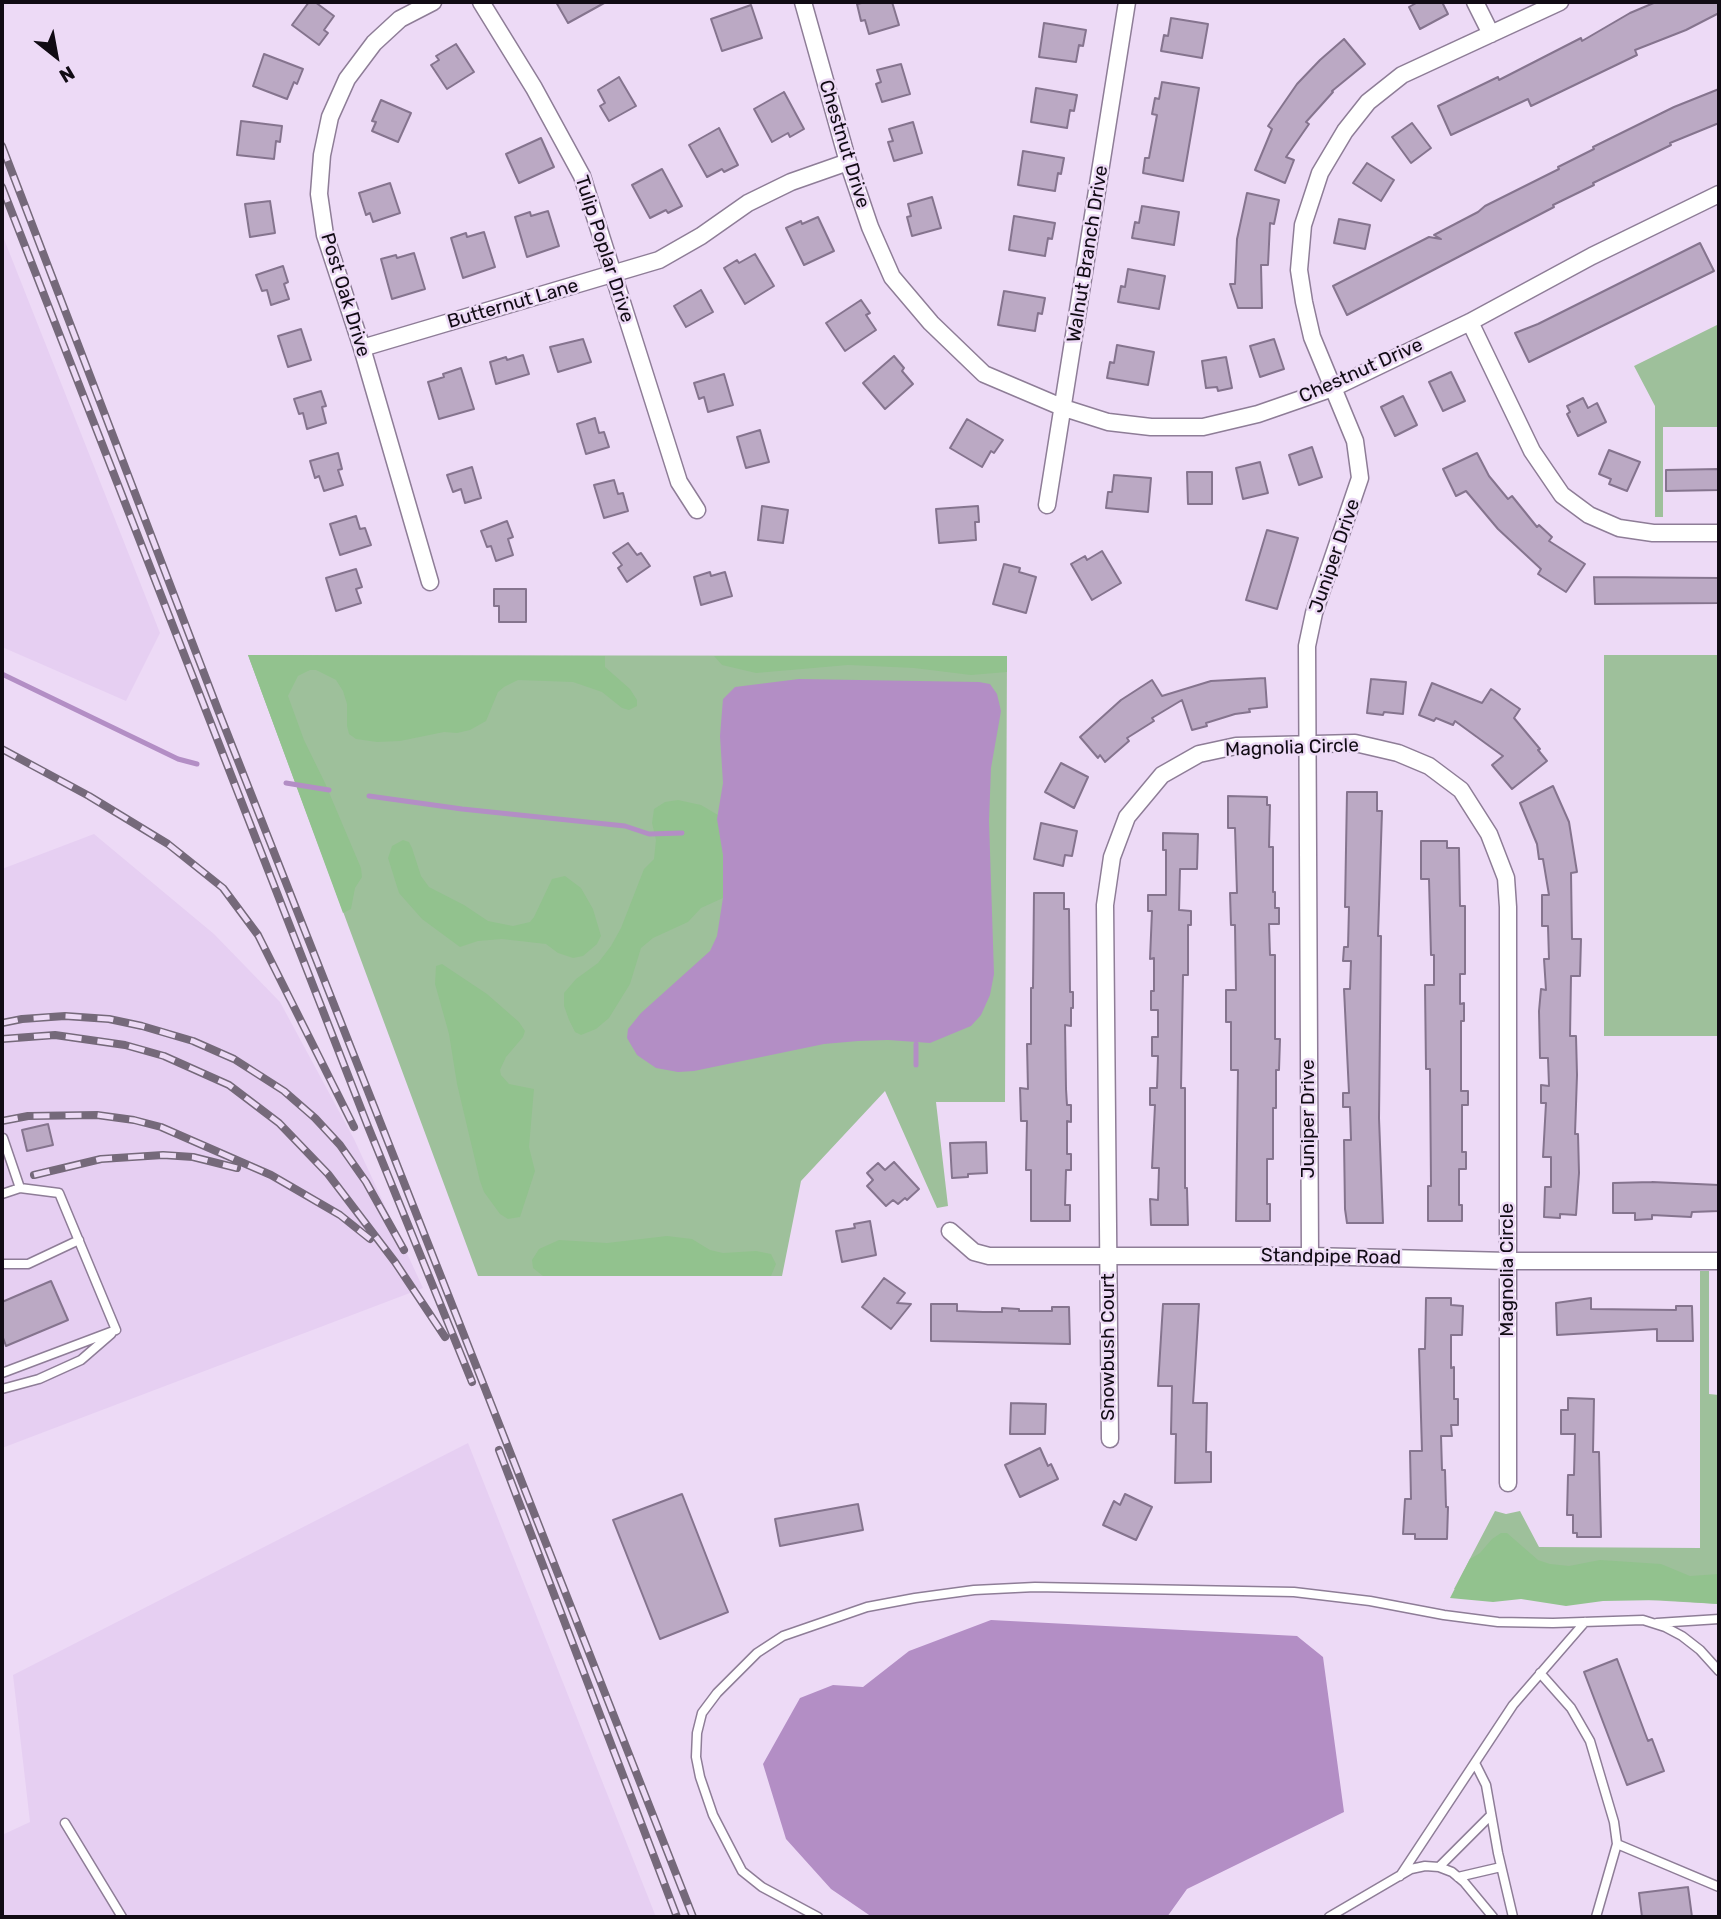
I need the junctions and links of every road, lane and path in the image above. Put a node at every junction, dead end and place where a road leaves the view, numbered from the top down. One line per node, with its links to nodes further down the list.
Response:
1 (433, 2): 12 (street, Post Oak Drive)
2 (481, 2): 10 (street, Tulip Poplar Drive)
3 (803, 2): 8 (street, Chestnut Drive)
4 (1127, 2): 14 (street, Walnut Branch Drive)
5 (1475, 2): 7 (street)
6 (1560, 2): 7 (street, Juniper Drive)
7 (1491, 33): 13 (street, Juniper Drive)
8 (848, 162): 10 (street, Butternut Lane); 14 (street, Chestnut Drive)
9 (1719, 194): 11 (street, Chestnut Drive)
10 (612, 275): 12 (street, Butternut Lane); 16 (street, Tulip Poplar Drive)
11 (1470, 322): 13 (street, Chestnut Drive); 17 (street)
12 (362, 348): 18 (street, Post Oak Drive)
13 (1333, 388): 14 (street, Chestnut Drive); 19 (street, Juniper Drive)
14 (1064, 408): 15 (street, Walnut Branch Drive)
15 (1047, 505)
16 (696, 510)
17 (1719, 533)
18 (430, 582)
19 (1307, 745): 25 (street, Magnolia Circle); 26 (street, Juniper Drive); 27 (street, Magnolia Circle)
20 (3, 1138): 21 (lane)
21 (20, 1188): 22 (lane); 24 (lane)
22 (2, 1194)
23 (950, 1231): 25 (street, Standpipe Road)
24 (79, 1240): 29 (lane); 30 (lane)
25 (1109, 1256): 26 (street, Standpipe Road); 33 (street, Snowbush Court)
26 (1310, 1256): 27 (street, Standpipe Road)
27 (1508, 1261): 28 (street, Standpipe Road); 34 (street, Magnolia Circle)
28 (1719, 1261)
29 (2, 1264)
30 (116, 1330): 31 (lane); 32 (lane)
31 (2, 1373)
32 (2, 1389)
33 (1110, 1439)
34 (1508, 1483)
35 (1719, 1619): 37 (lane)
36 (1585, 1622): 37 (lane); 39 (lane); 50 (lane)
37 (1654, 1623): 38 (lane)
38 (1719, 1671)
39 (1541, 1673): 40 (lane); 43 (lane)
40 (1475, 1763): 41 (lane); 46 (lane)
41 (1490, 1816): 44 (lane); 45 (lane)
42 (65, 1823): 49 (lane)
43 (1617, 1844): 48 (lane); 54 (lane)
44 (1439, 1867): 46 (lane); 47 (lane)
45 (1501, 1867): 47 (lane); 53 (lane)
46 (1400, 1875): 51 (lane)
47 (1458, 1877): 52 (lane)
48 (1719, 1887)
49 (122, 1917)
50 (818, 1917)
51 (1329, 1917)
52 (1493, 1917)
53 (1514, 1917)
54 (1596, 1917)

